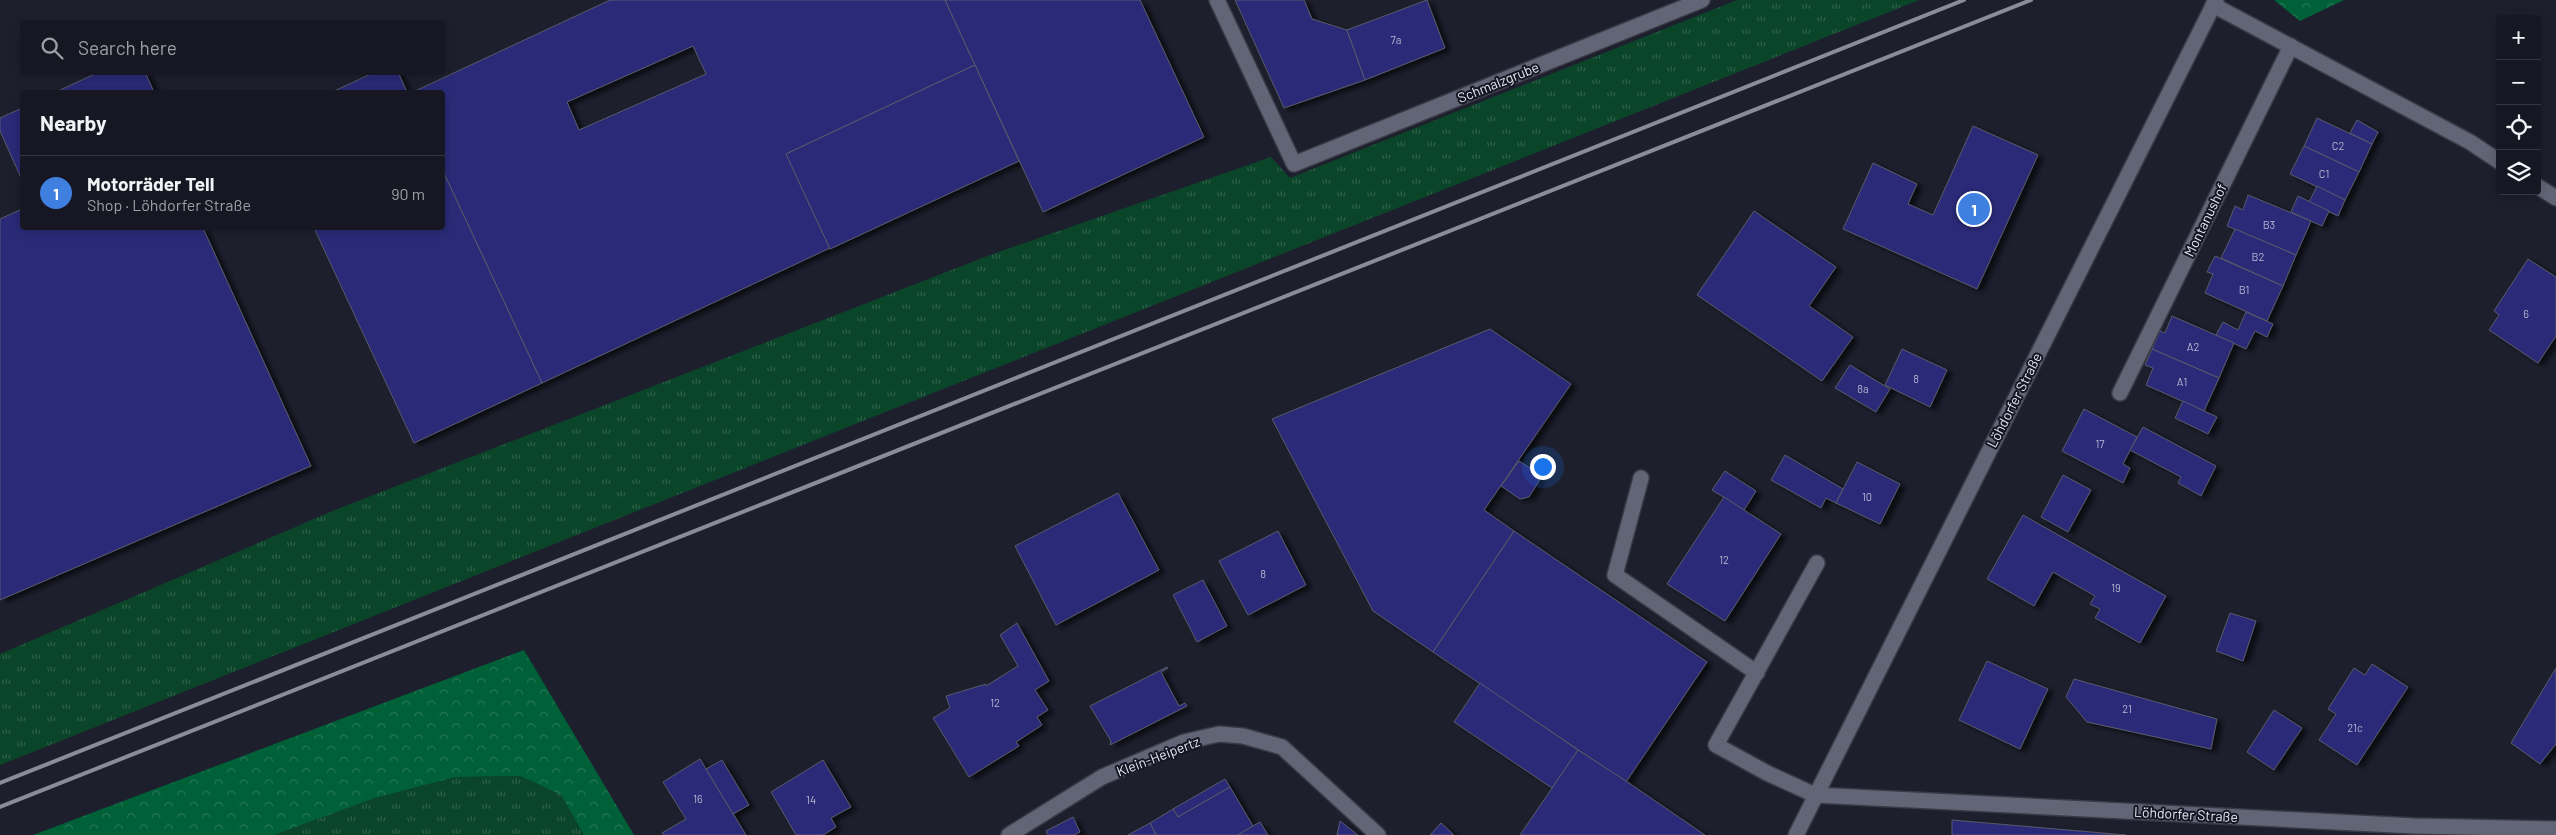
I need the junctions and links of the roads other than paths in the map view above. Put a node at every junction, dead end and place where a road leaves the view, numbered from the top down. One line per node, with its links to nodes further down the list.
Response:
1 (1217, 0): 2 (main road, Schmalzgrube)
2 (1702, 0)
3 (2214, 2): 4 (main road); 12 (main road, Löhdorfer Straße)
4 (2291, 46): 5 (main road); 8 (main road, Montanushof)
5 (2496, 159)
6 (2541, 189): 7 (main road)
7 (2556, 198)
8 (2120, 393)
9 (1641, 478): 11 (main road)
10 (1816, 563): 11 (main road)
11 (1757, 673): 12 (main road)
12 (1815, 794): 13 (main road, Löhdorfer Straße); 16 (main road, Löhdorfer Straße)
13 (2556, 829)
14 (1009, 835): 15 (main road, Klein-Heipertz)
15 (1378, 835)
16 (1796, 835)

